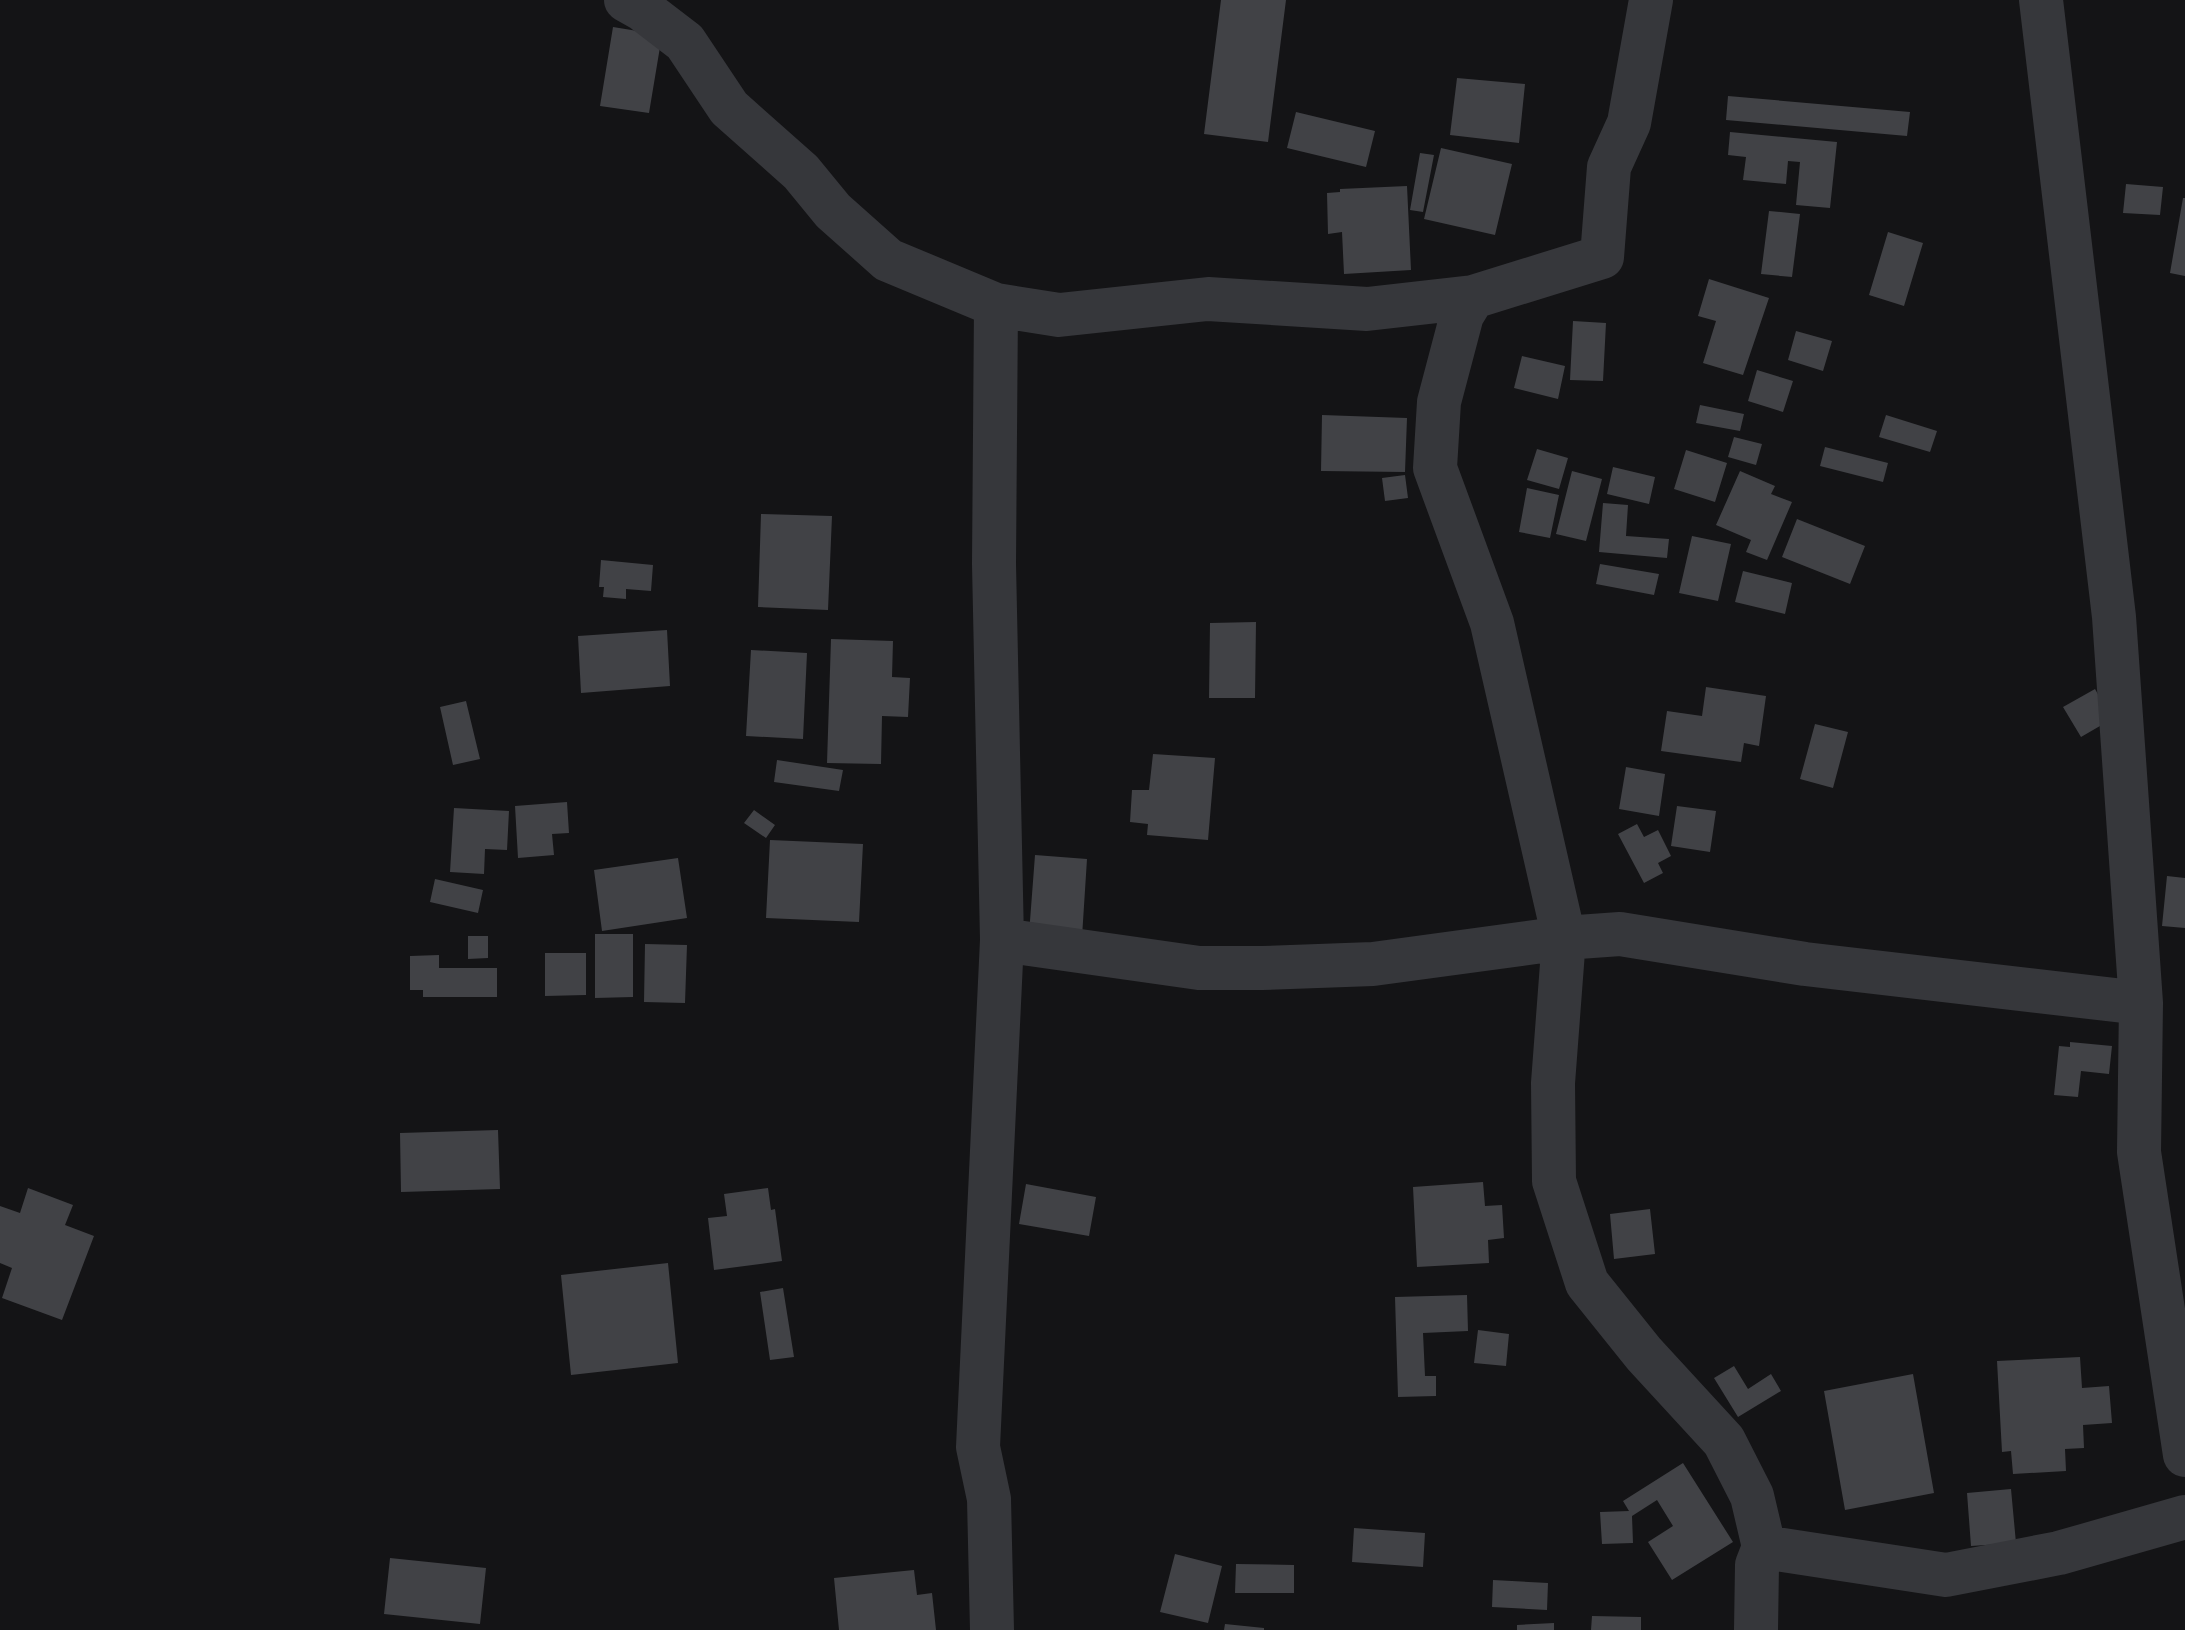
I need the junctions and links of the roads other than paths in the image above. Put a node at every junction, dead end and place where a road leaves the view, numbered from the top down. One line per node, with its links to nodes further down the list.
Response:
1 (626, 0): 5 (street)
2 (1651, 0): 4 (street)
3 (2041, 0): 8 (street)
4 (1473, 297): 5 (street); 6 (street)
5 (996, 305): 7 (street)
6 (1564, 938): 7 (street); 8 (street); 11 (street)
7 (1002, 940): 12 (street)
8 (2141, 1003): 9 (street)
9 (2185, 1455)
10 (2185, 1517): 11 (street)
11 (1764, 1547): 13 (street)
12 (992, 1630)
13 (1756, 1630)

